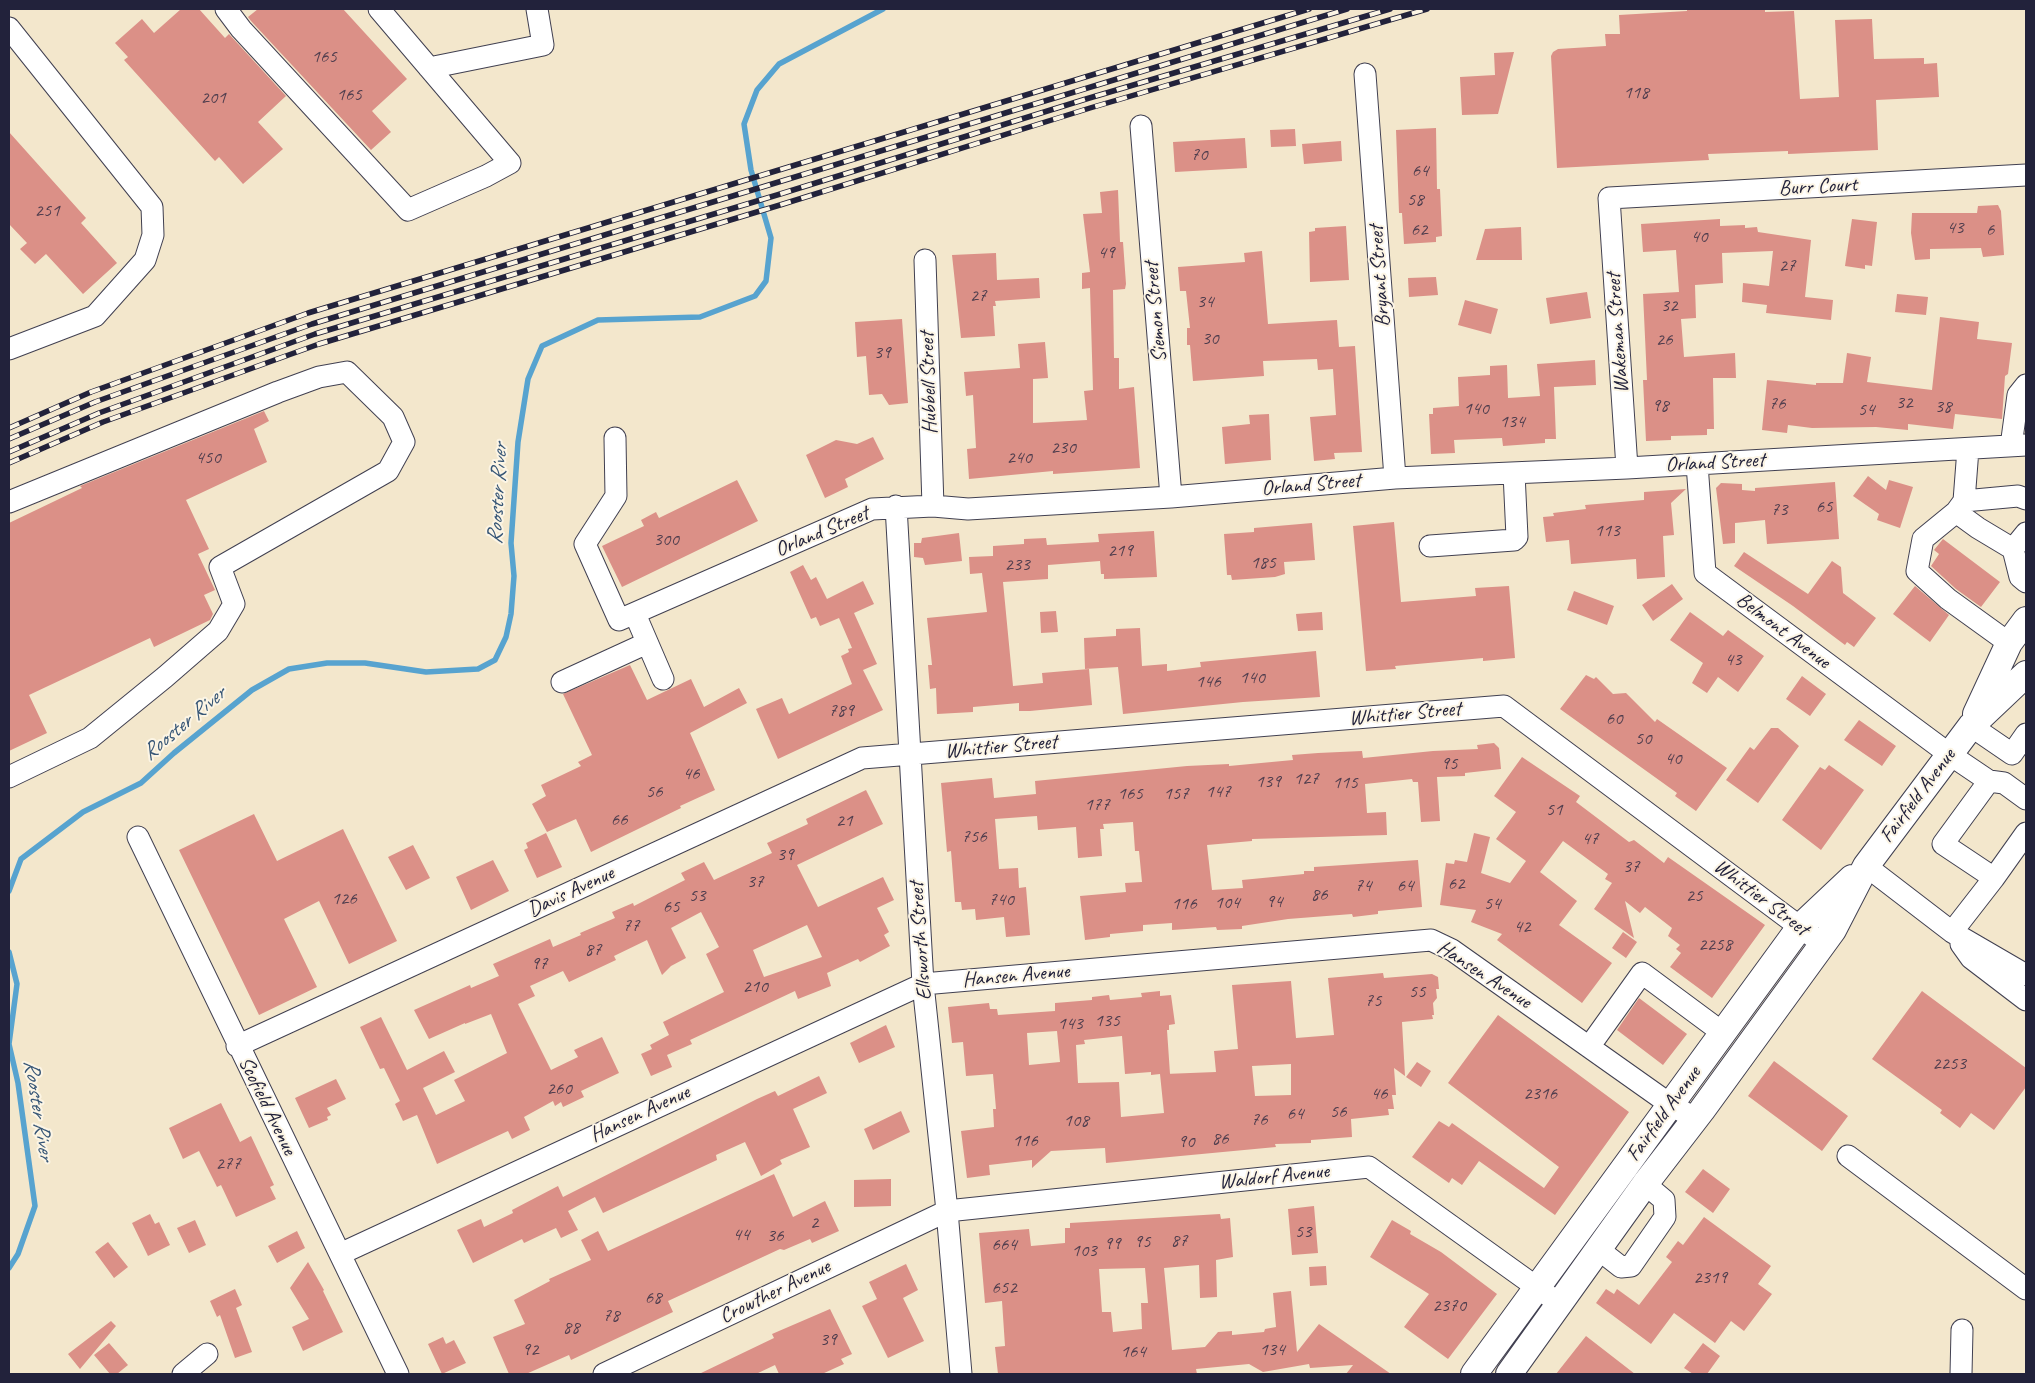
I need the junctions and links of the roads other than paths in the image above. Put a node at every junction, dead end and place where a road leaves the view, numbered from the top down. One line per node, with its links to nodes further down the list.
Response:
1 (226, 9): 5 (street)
2 (379, 9): 5 (street)
3 (537, 9): 5 (street)
4 (9, 28): 11 (street)
5 (429, 68)
6 (1364, 74): 19 (street, Bryant Street)
7 (1141, 126): 20 (street, Siemon Street)
8 (2026, 175): 9 (street, Burr Court)
9 (1609, 198): 17 (street, Wakeman Street)
10 (925, 260): 24 (street, Hubbell Street)
11 (9, 349)
12 (2026, 385): 14 (street)
13 (615, 438): 29 (street)
14 (2018, 446): 15 (street, Orland Street)
15 (1968, 448): 16 (street, Orland Street); 25 (street)
16 (1697, 464): 17 (street, Orland Street); 38 (street, Belmont Avenue)
17 (1627, 468): 18 (street, Orland Street)
18 (1514, 473): 19 (street, Orland Street); 27 (street)
19 (1395, 478): 20 (street, Orland Street)
20 (1171, 497): 24 (street, Orland Street)
21 (2026, 499): 25 (street)
22 (9, 502): 40 (street)
23 (896, 506): 24 (street, Orland Street); 29 (street, Orland Street); 39 (street, Ellsworth Street)
24 (933, 506)
25 (1960, 506): 26 (street); 32 (street)
26 (2020, 541): 28 (street)
27 (1430, 546)
28 (2026, 582)
29 (627, 617): 31 (street)
30 (2026, 620): 32 (main road, Fairfield Avenue)
31 (647, 643): 34 (street); 35 (street)
32 (2009, 643): 36 (main road, Fairfield Avenue)
33 (2026, 674): 36 (main road, Fairfield Avenue)
34 (663, 680)
35 (562, 682)
36 (1971, 726): 37 (street); 38 (main road, Fairfield Avenue)
37 (2026, 734)
38 (1949, 754): 41 (street, Belmont Avenue); 45 (main road, Fairfield Avenue)
39 (909, 755): 47 (street, Whittier Street); 51 (street, Ellsworth Street); 54 (street, Davis Avenue)
40 (9, 776)
41 (1989, 780): 42 (street, Belmont Avenue); 46 (street)
42 (2026, 800)
43 (2026, 833): 46 (street)
44 (138, 837): 54 (street, Scofield Avenue)
45 (1866, 866): 47 (main road, Fairfield Avenue); 48 (street); 49 (main road, Fairfield Avenue)
46 (1994, 878): 48 (street)
47 (1800, 927): 49 (street, Whittier Street); 53 (main road, Fairfield Avenue)
48 (1952, 932): 50 (street); 52 (street)
49 (1822, 944): 57 (main road, Fairfield Avenue)
50 (2026, 975)
51 (923, 984): 55 (street, Hansen Avenue); 60 (street, Ellsworth Street); 62 (street, Hansen Avenue)
52 (2026, 1000)
53 (1723, 1033): 55 (street); 56 (main road, Fairfield Avenue)
54 (238, 1046): 62 (street, Scofield Avenue)
55 (1589, 1047): 56 (street, Hansen Avenue)
56 (1671, 1105): 57 (street, Hansen Avenue); 63 (main road, Fairfield Avenue)
57 (1696, 1119): 59 (main road, Fairfield Avenue)
58 (1848, 1156): 64 (street)
59 (1645, 1184): 61 (main road, Fairfield Avenue); 61 (street)
60 (947, 1211): 63 (street, Waldorf Avenue); 70 (street, Crowther Avenue); 71 (street, Ellsworth Street)
61 (1598, 1249): 65 (main road, Fairfield Avenue)
62 (340, 1254): 69 (street, Scofield Avenue)
63 (1537, 1286): 65 (street, Waldorf Avenue); 72 (main road, Fairfield Avenue)
64 (2026, 1289)
65 (1560, 1304): 73 (main road, Fairfield Avenue)
66 (1962, 1330): 74 (street)
67 (207, 1354): 68 (street)
68 (183, 1374)
69 (398, 1374)
70 (604, 1374)
71 (961, 1374)
72 (1474, 1374)
73 (1509, 1374)
74 (1961, 1374)

